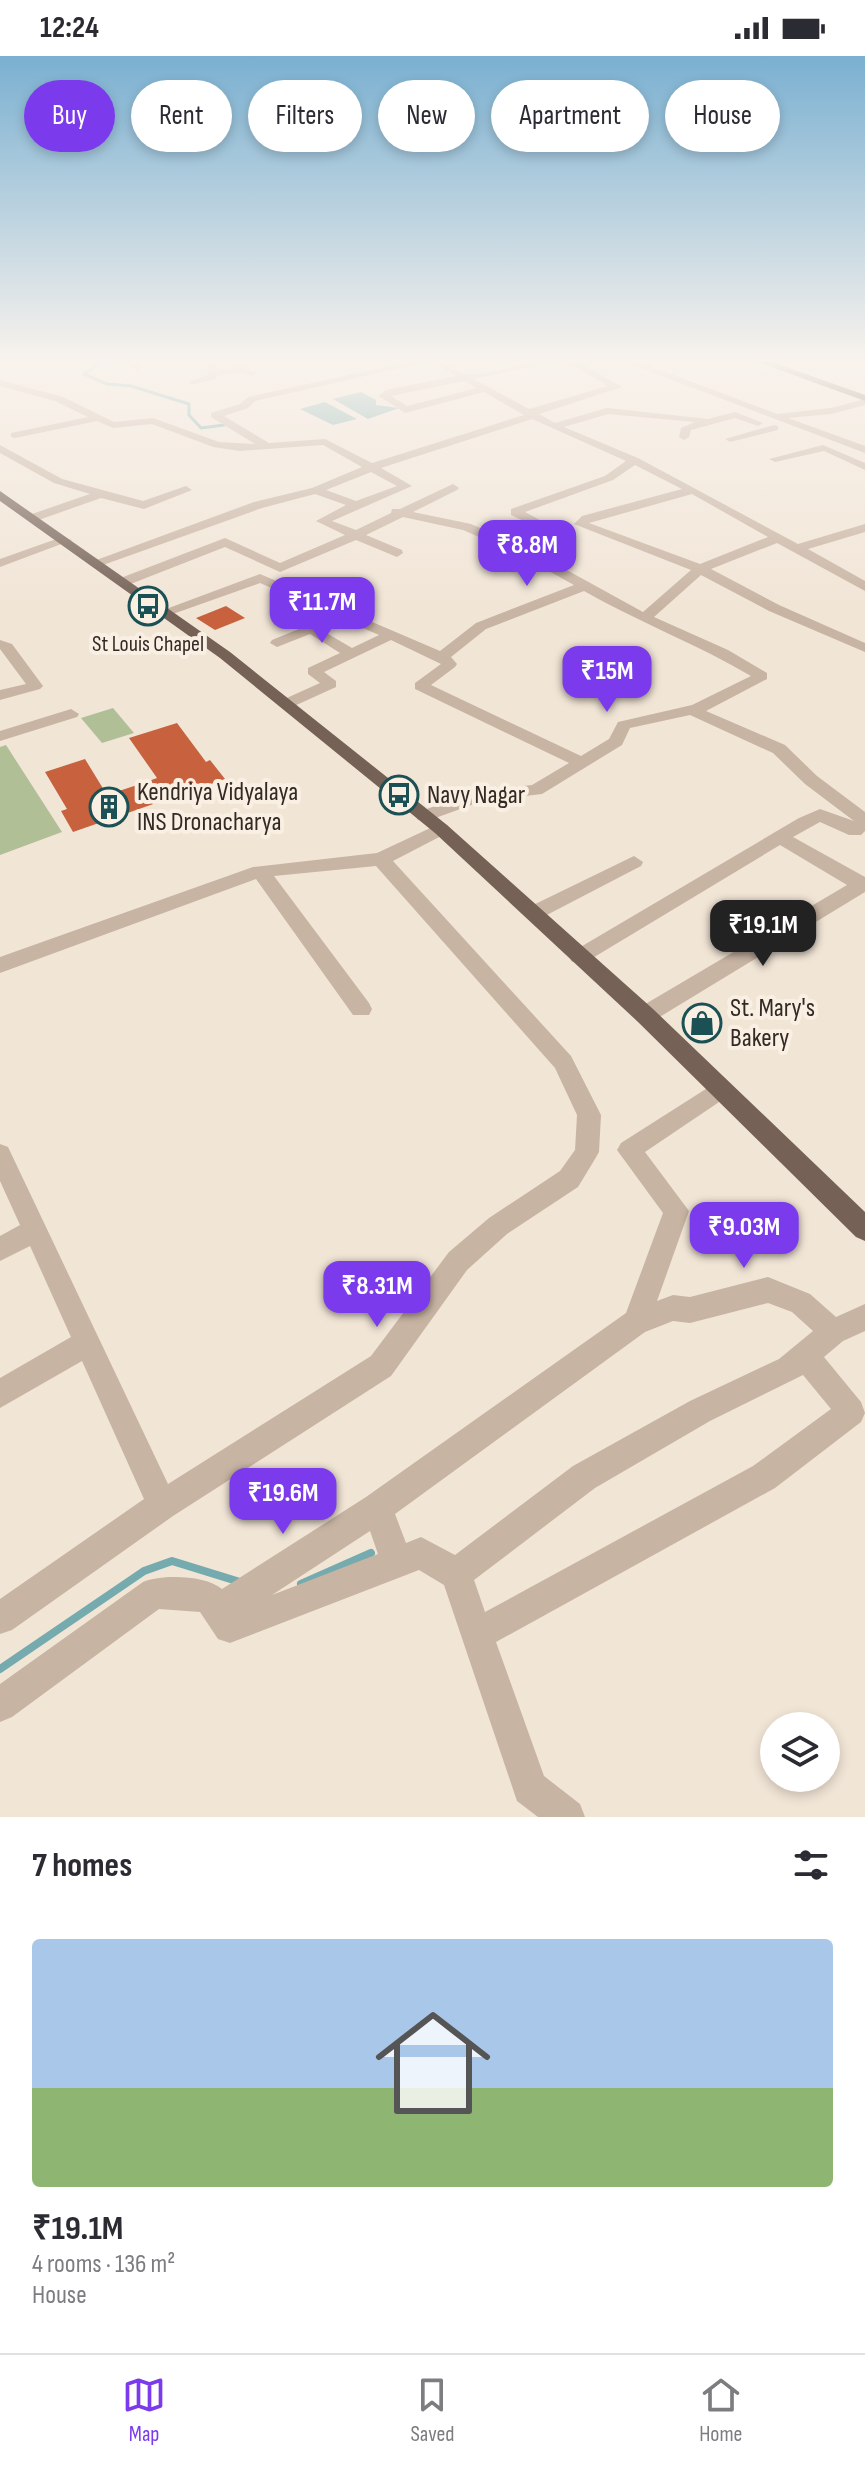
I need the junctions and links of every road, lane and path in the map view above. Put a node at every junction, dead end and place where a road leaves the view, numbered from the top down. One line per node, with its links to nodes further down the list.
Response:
1 (215, 444): 7 (street)
2 (281, 444): 7 (street)
3 (329, 444): 12 (street)
4 (439, 444): 12 (street)
5 (596, 444): 11 (street)
6 (816, 444): 9 (street)
7 (265, 445)
8 (0, 448): 19 (street)
9 (823, 448): 10 (street); 13 (street)
10 (775, 459)
11 (634, 460): 17 (street); 29 (street)
12 (372, 467): 16 (street); 20 (street)
13 (865, 467)
14 (453, 488): 22 (street)
15 (186, 490): 19 (street)
16 (316, 490): 21 (street); 31 (street)
17 (693, 490): 26 (street); 34 (street)
18 (0, 495): 23 (main road)
19 (101, 495): 23 (street)
20 (371, 501): 21 (street); 22 (street)
21 (356, 505): 25 (street)
22 (399, 514): 25 (street); 29 (street)
23 (33, 518): 27 (main road)
24 (865, 528): 28 (street)
25 (356, 535): 30 (street); 33 (street)
26 (777, 538): 28 (street); 34 (street)
27 (66, 540): 31 (main road); 32 (street)
28 (795, 549): 38 (street)
29 (525, 552): 37 (street)
30 (397, 553)
31 (98, 562): 36 (main road)
32 (0, 563)
33 (280, 568): 35 (street); 36 (street)
34 (700, 569): 40 (street); 44 (street)
35 (260, 578): 39 (street); 41 (street)
36 (123, 582): 39 (main road)
37 (586, 585): 40 (street); 46 (street)
38 (865, 587)
39 (165, 612): 48 (main road)
40 (645, 618): 49 (street)
41 (391, 635): 45 (street); 46 (street)
42 (277, 643): 45 (street)
43 (0, 644): 47 (street)
44 (865, 648)
45 (350, 653): 48 (street)
46 (442, 657): 52 (street)
47 (0, 695)
48 (286, 704): 53 (main road)
49 (691, 710): 52 (street); 54 (street)
50 (71, 714): 51 (street)
51 (0, 736)
52 (582, 763): 53 (street)
53 (424, 816): 55 (main road)
54 (864, 820): 56 (street)
55 (441, 829): 57 (street); 61 (main road)
56 (780, 837): 60 (street); 62 (street)
57 (381, 859): 59 (street); 77 (street)
58 (634, 862): 61 (street)
59 (260, 871): 63 (street); 64 (street)
60 (863, 884): 65 (street)
61 (534, 913): 62 (main road)
62 (579, 957): 65 (main road)
63 (0, 965)
64 (361, 1009)
65 (645, 1015): 66 (main road)
66 (720, 1089): 68 (main road); 72 (street)
67 (0, 1154): 69 (street)
68 (865, 1229)
69 (34, 1231): 70 (street); 74 (street)
70 (0, 1249)
71 (865, 1317): 73 (street)
72 (636, 1322): 73 (street); 78 (street)
73 (833, 1332): 75 (street)
74 (85, 1344): 76 (street); 77 (street)
75 (805, 1355): 80 (street); 83 (street)
76 (0, 1394)
77 (162, 1505): 82 (street)
78 (377, 1508): 79 (street); 81 (street)
79 (397, 1562): 80 (street); 81 (street)
80 (456, 1574): 83 (street)
81 (219, 1610): 84 (street)
82 (0, 1618)
83 (477, 1634): 85 (street)
84 (0, 1705)
85 (567, 1817)

